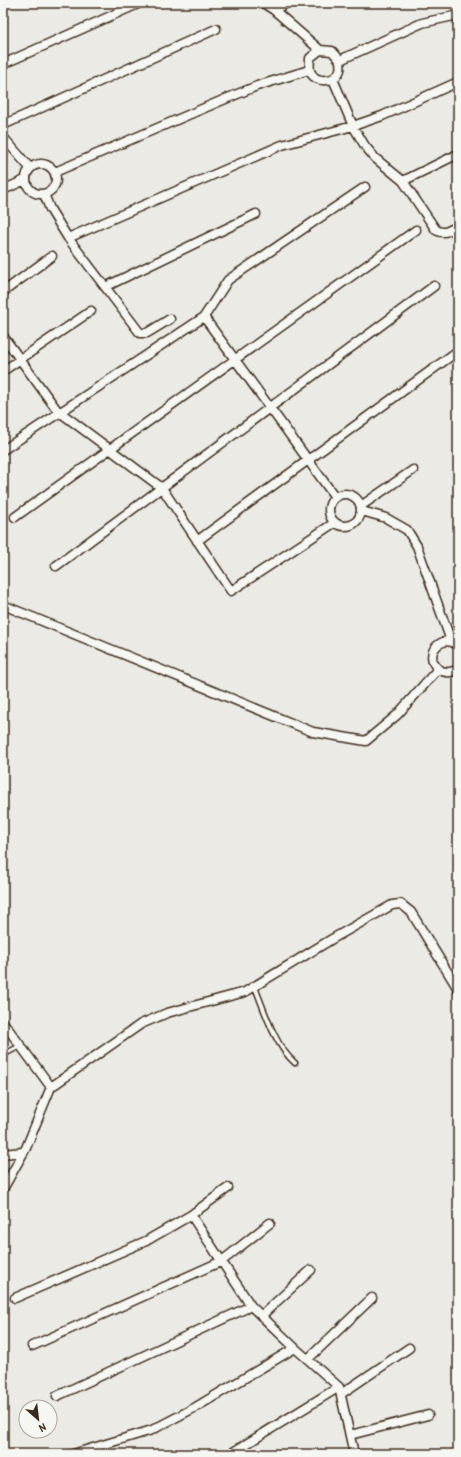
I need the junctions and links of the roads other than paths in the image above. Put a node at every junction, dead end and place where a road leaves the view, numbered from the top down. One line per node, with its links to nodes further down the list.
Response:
1 (140, 3): 9 (street)
2 (263, 3): 4 (street)
3 (287, 3): 4 (street)
4 (274, 10): 7 (street)
5 (458, 15): 8 (street)
6 (216, 29): 13 (street)
7 (320, 50): 8 (street); 10 (street)
8 (340, 60): 11 (street)
9 (3, 64)
10 (310, 70): 11 (street); 18 (street)
11 (333, 79): 14 (street)
12 (458, 82): 14 (street)
13 (3, 125)
14 (353, 126): 20 (street); 27 (street)
15 (3, 138): 17 (street)
16 (458, 154): 20 (street)
17 (30, 168): 18 (street); 19 (street)
18 (55, 172): 23 (street)
19 (25, 180): 22 (street); 23 (street)
20 (403, 180): 25 (street)
21 (365, 187): 33 (street)
22 (3, 190)
23 (44, 194): 27 (street)
24 (256, 214): 30 (street)
25 (458, 226)
26 (416, 230): 38 (street)
27 (68, 238): 30 (street)
28 (52, 256): 31 (street)
29 (434, 286): 40 (street)
30 (105, 287): 34 (street)
31 (3, 292)
32 (91, 310): 37 (street)
33 (204, 317): 38 (street); 41 (street)
34 (170, 319)
35 (3, 336): 37 (street)
36 (455, 353): 44 (street)
37 (20, 359): 39 (street); 41 (street)
38 (236, 360): 40 (street); 43 (street)
39 (3, 371)
40 (270, 408): 44 (street); 46 (street)
41 (60, 412): 42 (street); 43 (street)
42 (3, 450)
43 (110, 450): 46 (street); 49 (street)
44 (308, 460): 47 (street); 51 (street)
45 (413, 470): 48 (street)
46 (162, 488): 51 (street); 52 (street)
47 (335, 497): 48 (street); 50 (street)
48 (362, 508): 50 (street); 54 (street)
49 (15, 517)
50 (334, 523): 51 (street)
51 (197, 541)
52 (56, 566)
53 (3, 605): 55 (street)
54 (455, 643): 55 (street)
55 (438, 669): 56 (street)
56 (458, 669)
57 (255, 988): 58 (street); 62 (lane); 63 (street)
58 (458, 989)
59 (3, 1022): 60 (street)
60 (20, 1046): 61 (lane); 63 (street)
61 (3, 1055)
62 (296, 1063)
63 (51, 1087): 64 (street)
64 (23, 1152): 65 (street); 67 (street)
65 (3, 1154)
66 (228, 1188): 68 (street)
67 (3, 1189)
68 (191, 1215): 70 (street); 72 (street)
69 (270, 1223): 70 (street)
70 (222, 1261): 74 (street); 76 (street)
71 (310, 1270): 75 (street)
72 (15, 1298)
73 (372, 1298): 79 (street)
74 (251, 1306): 75 (street); 81 (street)
75 (261, 1316): 77 (street)
76 (32, 1346)
77 (295, 1348): 79 (street); 85 (street)
78 (409, 1348): 80 (street)
79 (308, 1359): 80 (street)
80 (340, 1391): 83 (street); 86 (street)
81 (57, 1396)
82 (428, 1415): 83 (street)
83 (350, 1434): 84 (street)
84 (353, 1453)
85 (73, 1454)
86 (230, 1454)

